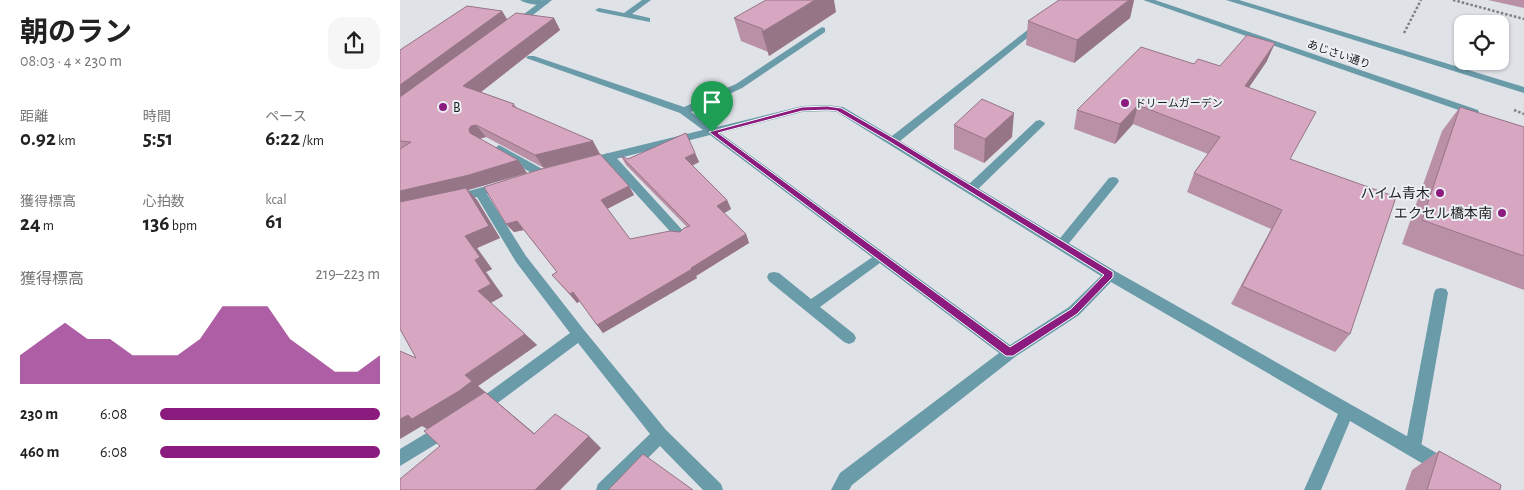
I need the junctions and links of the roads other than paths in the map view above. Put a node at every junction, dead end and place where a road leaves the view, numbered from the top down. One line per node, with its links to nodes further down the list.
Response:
1 (524, 0): 5 (street)
2 (647, 0): 7 (street)
3 (1147, 0): 15 (street, あじさい通り)
4 (1230, 0): 13 (street)
5 (546, 1): 11 (street)
6 (599, 10): 7 (street)
7 (626, 15): 9 (street)
8 (1046, 18): 18 (street)
9 (647, 20)
10 (822, 30): 14 (street)
11 (508, 31)
12 (532, 58): 14 (street)
13 (1524, 90)
14 (684, 111): 17 (street)
15 (1488, 116)
16 (1040, 123): 23 (street)
17 (712, 132): 18 (street); 20 (street); 28 (street)
18 (892, 140): 23 (street)
19 (485, 142): 24 (street)
20 (609, 157): 21 (street); 26 (street)
21 (580, 164)
22 (1113, 181): 27 (street)
23 (971, 188): 27 (street)
24 (481, 193): 25 (street); 33 (street)
25 (442, 202)
26 (681, 236)
27 (1061, 245): 29 (street)
28 (880, 257): 32 (street); 35 (street)
29 (1110, 275): 35 (street); 36 (street)
30 (774, 277): 32 (street)
31 (1441, 293): 38 (street)
32 (810, 307): 34 (street)
33 (579, 334): 37 (street); 39 (street)
34 (849, 338)
35 (1010, 353): 43 (street)
36 (1347, 411): 38 (street); 44 (street)
37 (660, 435): 41 (street); 42 (street)
38 (1413, 447): 40 (street)
39 (400, 458)
40 (1451, 471)
41 (604, 490)
42 (715, 490)
43 (840, 490)
44 (1312, 490)

